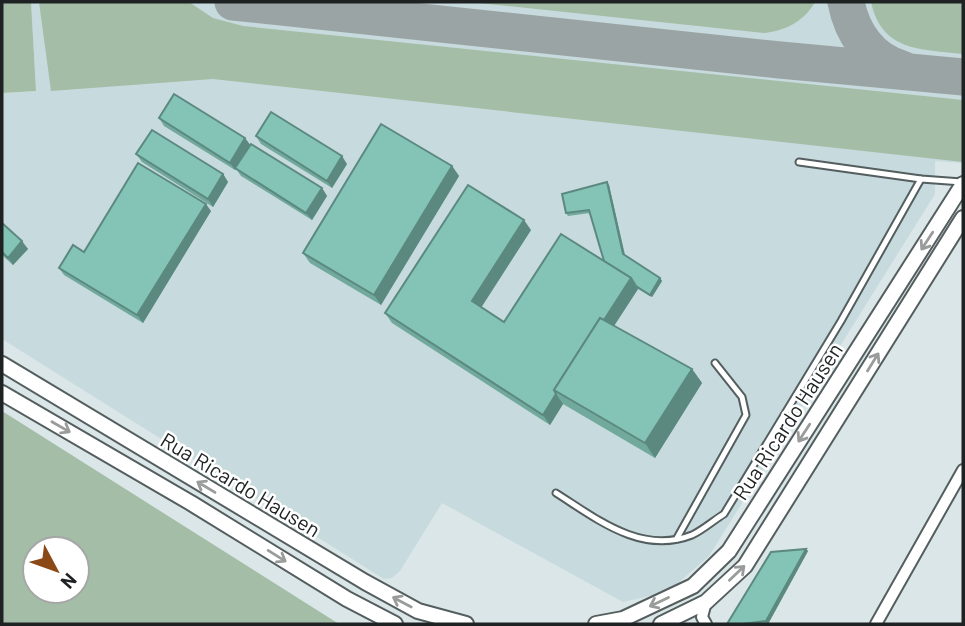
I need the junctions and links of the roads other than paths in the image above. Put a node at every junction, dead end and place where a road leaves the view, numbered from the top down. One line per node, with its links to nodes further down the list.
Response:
1 (799, 162): 2 (lane)
2 (921, 179): 3 (lane); 10 (lane)
3 (963, 183): 14 (street, Rua Ricardo Hausen, one-way to 14)
4 (963, 218): 11 (street, Rua Ricardo Hausen, one-way to 4)
5 (715, 363): 10 (lane)
6 (2, 364): 13 (street, Rua Ricardo Hausen, one-way to 6)
7 (2, 393): 12 (street, Rua Ricardo Hausen, one-way to 12)
8 (963, 471): 17 (street)
9 (556, 493): 10 (lane)
10 (677, 538)
11 (706, 602): 15 (street, Rua Ricardo Hausen); 16 (street)
12 (395, 624)
13 (466, 624)
14 (596, 624)
15 (661, 624)
16 (706, 624)
17 (876, 624)

